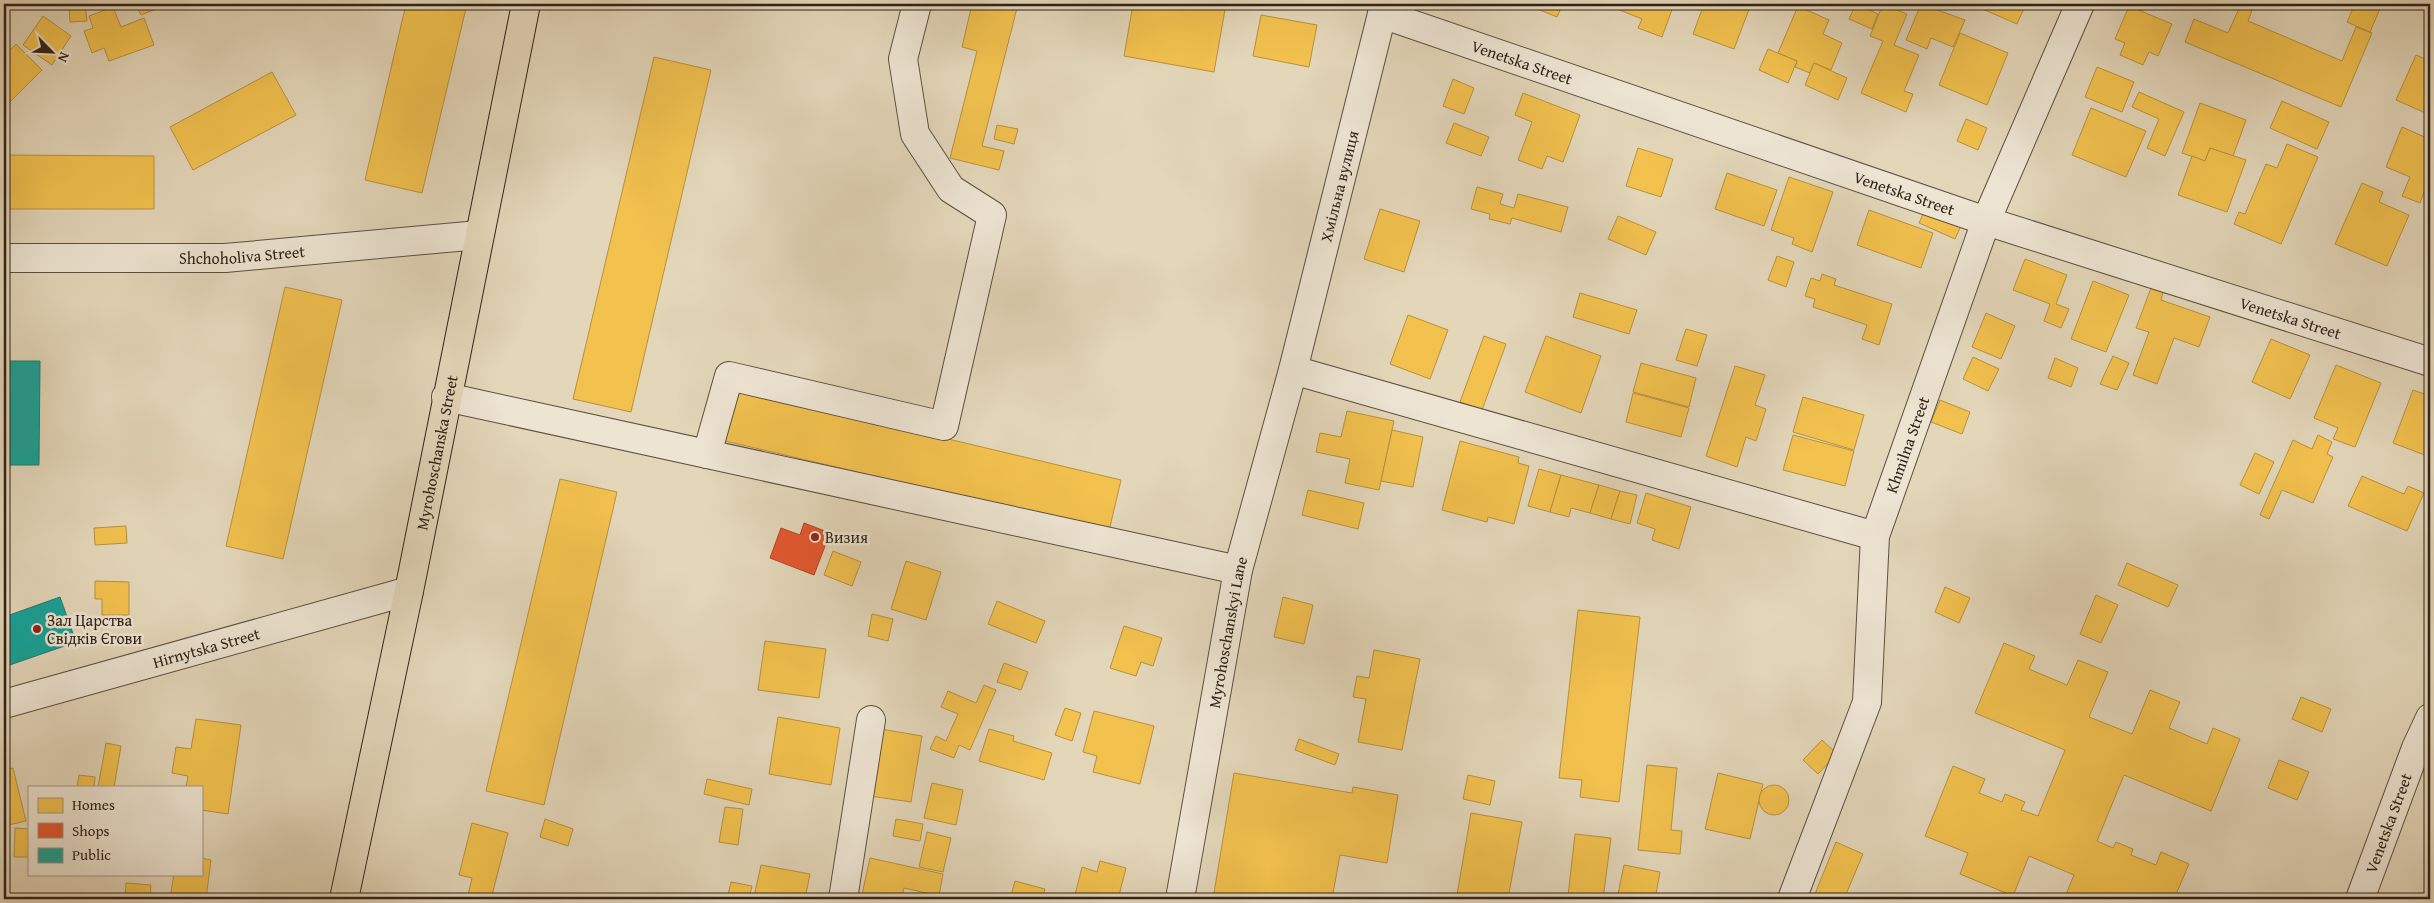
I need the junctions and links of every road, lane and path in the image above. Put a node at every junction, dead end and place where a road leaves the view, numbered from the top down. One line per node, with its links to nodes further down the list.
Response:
1 (526, 4): 6 (main road, Myrohoschanska Street)
2 (917, 4): 11 (street)
3 (2080, 4): 5 (street, Khmilna Street)
4 (1386, 9): 5 (street, Venetska Street); 9 (street, Хмільна вулиця)
5 (1986, 221): 8 (street, Venetska Street); 12 (street, Khmilna Street)
6 (479, 235): 7 (street, Shchoholiva Street); 10 (main road, Myrohoschanska Street)
7 (4, 258)
8 (2430, 362)
9 (1293, 370): 12 (street); 13 (street, Myrohoschanskyi Lane)
10 (446, 397): 11 (street); 14 (main road, Myrohoschanska Street)
11 (707, 454): 13 (street)
12 (1874, 536): 21 (street, Khmilna Street)
13 (1238, 570): 20 (street, Myrohoschanskyi Lane)
14 (409, 591): 15 (street, Hirnytska Street); 18 (main road, Myrohoschanska Street)
15 (4, 704)
16 (2430, 718): 22 (street, Venetska Street)
17 (871, 720): 19 (street)
18 (344, 899)
19 (843, 899)
20 (1180, 899)
21 (1792, 899)
22 (2360, 899)

